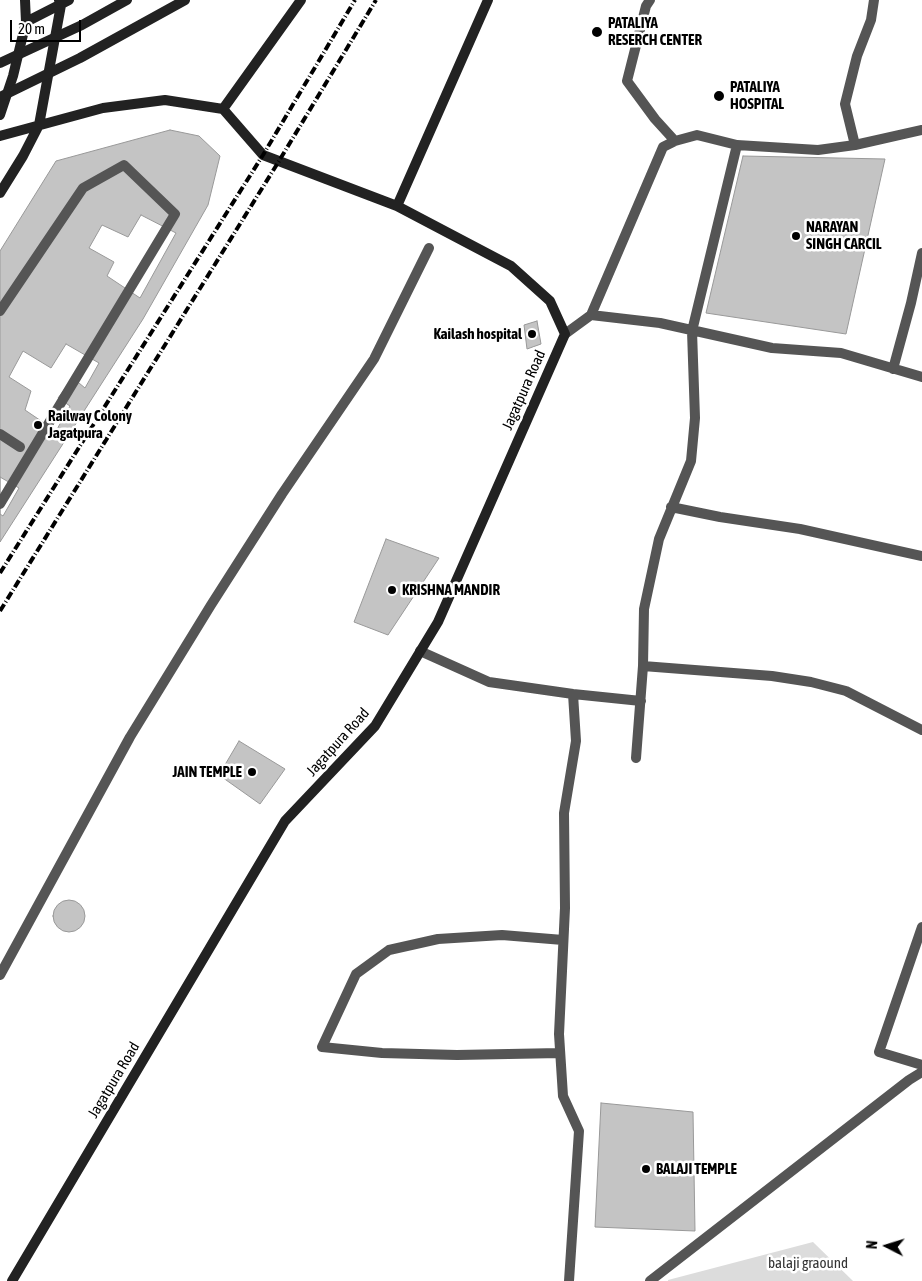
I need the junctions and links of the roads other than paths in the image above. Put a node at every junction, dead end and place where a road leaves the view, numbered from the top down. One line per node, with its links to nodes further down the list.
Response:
1 (24, 0): 9 (street)
2 (127, 0): 10 (street, bridge)
3 (185, 0): 11 (street, bridge)
4 (301, 0): 12 (street)
5 (488, 0): 21 (street)
6 (650, 0): 17 (street)
7 (874, 0): 19 (street)
8 (63, 2): 9 (street); 14 (street)
9 (26, 22): 13 (street)
10 (0, 63)
11 (0, 97)
12 (223, 109): 14 (street); 21 (street)
13 (0, 115)
14 (39, 125): 16 (street); 20 (street)
15 (922, 130): 19 (street)
16 (0, 136)
17 (675, 141): 18 (street); 25 (street)
18 (738, 145): 19 (street); 26 (street)
19 (855, 145)
20 (0, 193)
21 (398, 206): 27 (street)
22 (429, 248): 43 (street)
23 (922, 253): 28 (street)
24 (0, 311): 32 (street)
25 (591, 316): 26 (street); 27 (street)
26 (692, 331): 28 (street); 33 (street)
27 (564, 334): 35 (street, Jagatpura Road)
28 (893, 369): 29 (street)
29 (922, 377)
30 (0, 434): 31 (street)
31 (20, 447)
32 (0, 504)
33 (672, 508): 34 (street); 36 (street)
34 (922, 556)
35 (420, 651): 37 (street); 47 (street, Jagatpura Road)
36 (643, 666): 38 (street); 39 (street)
37 (573, 694): 38 (street); 42 (street)
38 (641, 701): 40 (street)
39 (922, 730)
40 (636, 758)
41 (922, 927): 45 (street)
42 (563, 940): 44 (street); 44 (street)
43 (0, 975)
44 (560, 1053): 48 (street)
45 (922, 1065)
46 (922, 1072): 49 (street)
47 (12, 1281)
48 (569, 1281)
49 (650, 1281)

